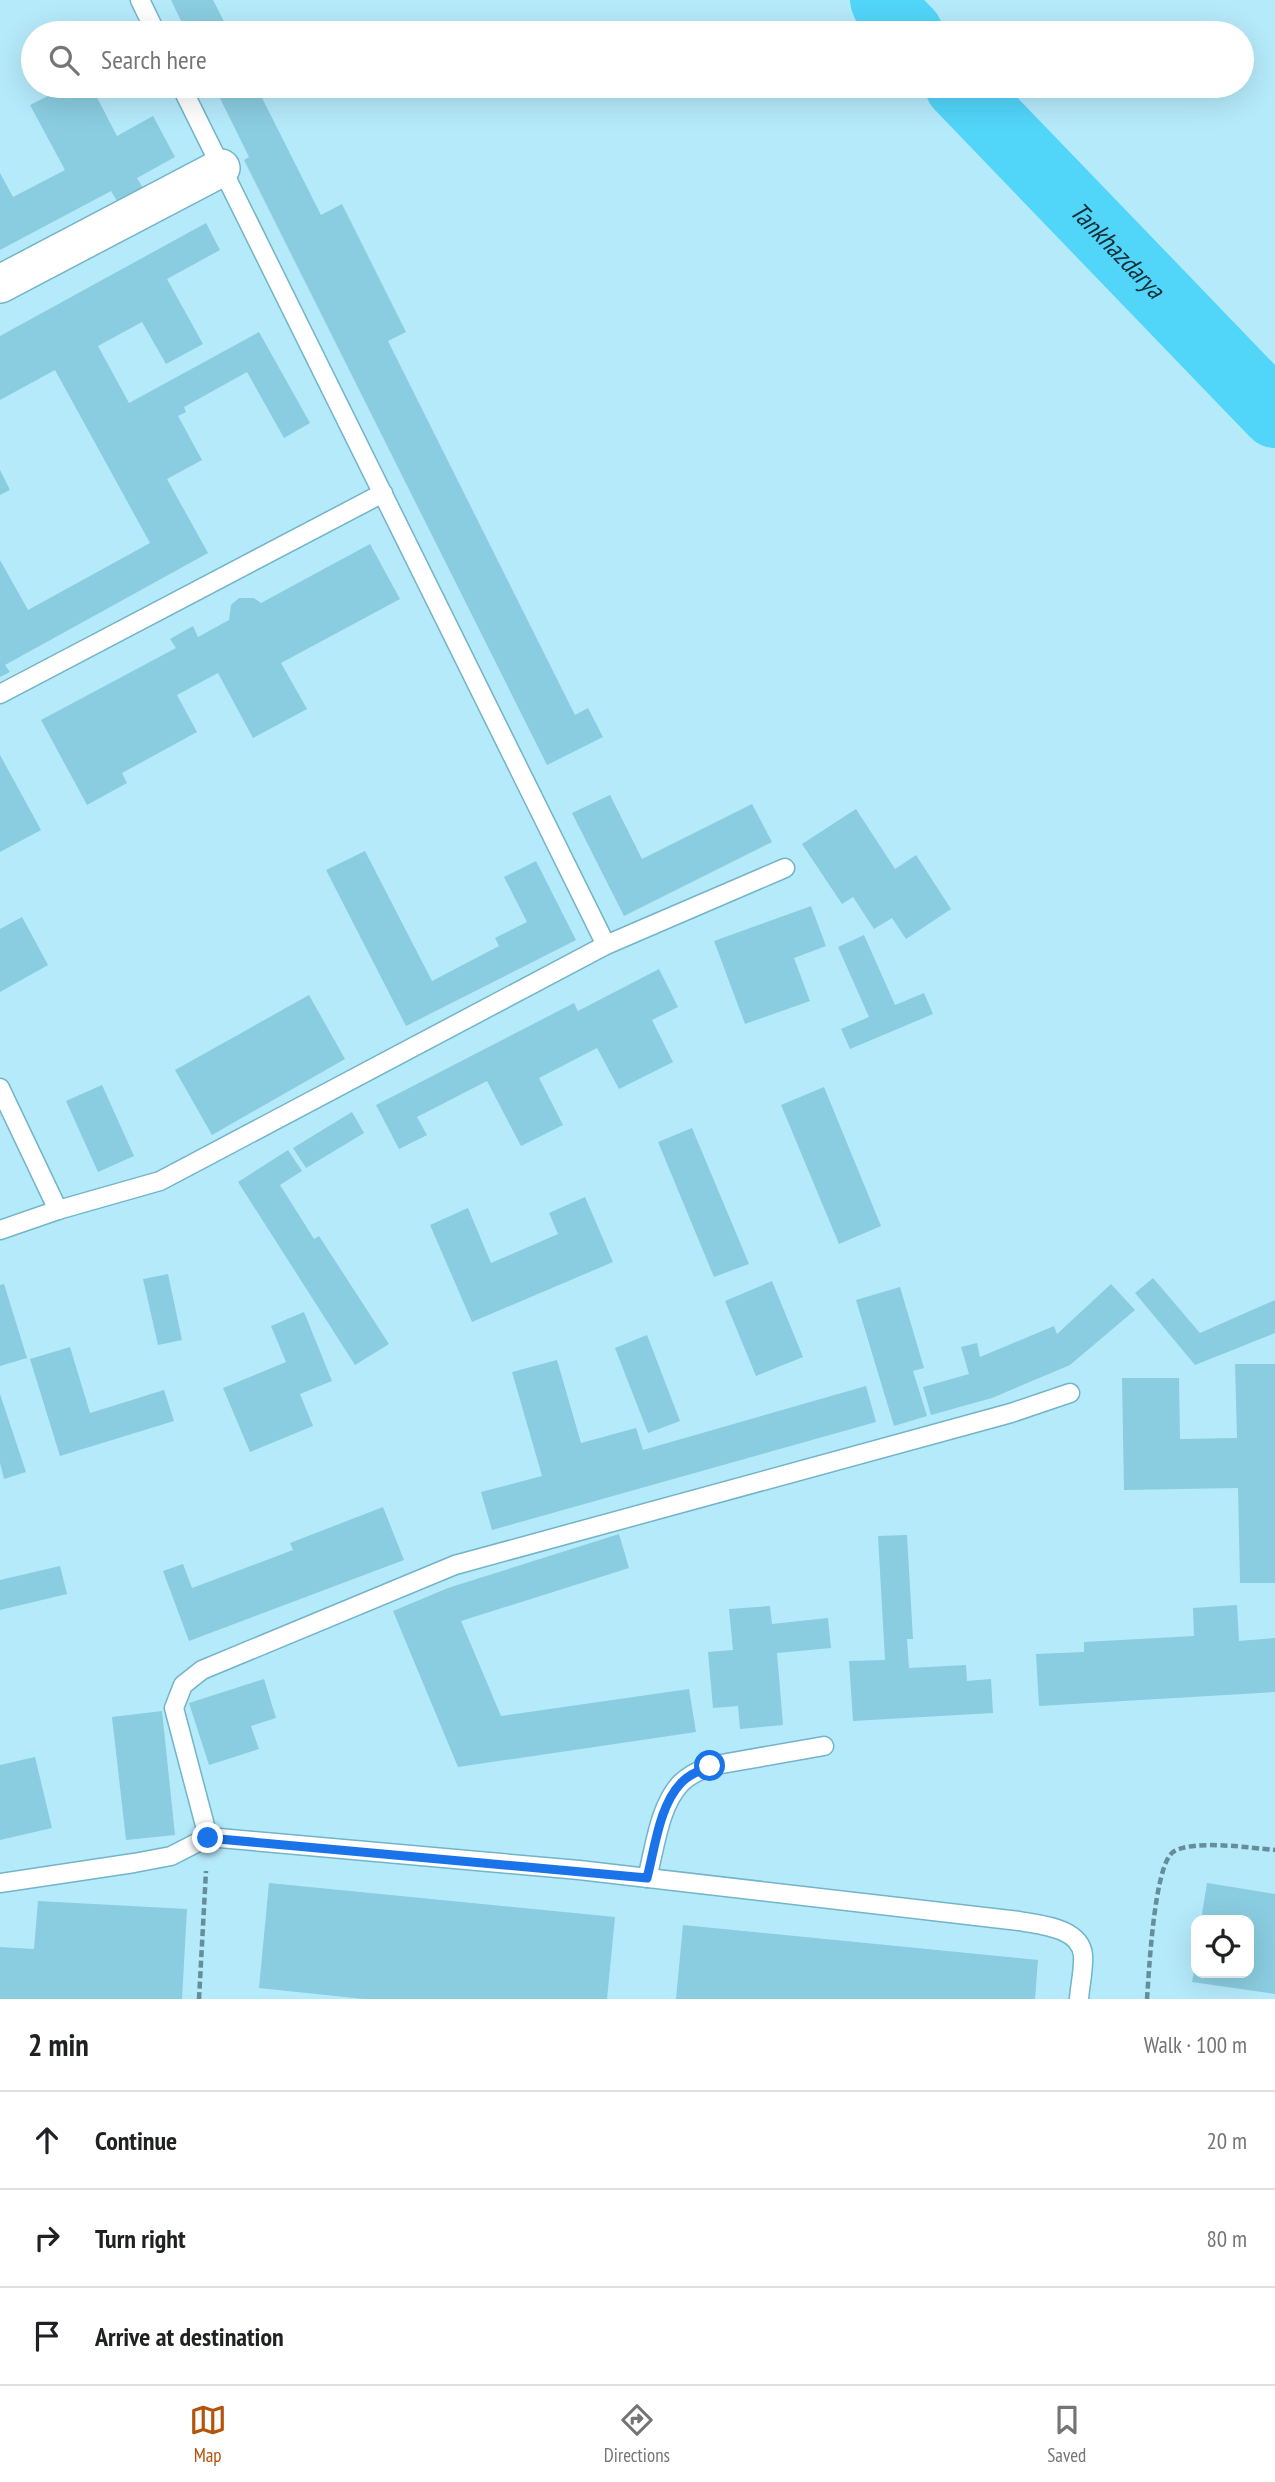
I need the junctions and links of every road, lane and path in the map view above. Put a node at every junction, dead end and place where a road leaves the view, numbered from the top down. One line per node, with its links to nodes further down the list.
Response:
1 (140, 0): 2 (lane)
2 (150, 21)
3 (187, 98): 4 (lane)
4 (221, 168): 5 (street); 6 (lane)
5 (0, 284)
6 (383, 493): 7 (lane); 9 (lane)
7 (0, 694)
8 (785, 868): 9 (lane)
9 (606, 945): 11 (lane)
10 (0, 1088): 11 (lane)
11 (58, 1210): 12 (lane)
12 (0, 1230)
13 (1070, 1393): 15 (lane)
14 (824, 1746): 17 (lane)
15 (208, 1838): 17 (lane); 18 (lane); 19 (path)
16 (1275, 1850): 21 (path)
17 (647, 1878): 20 (lane)
18 (0, 1883)
19 (199, 1999)
20 (1079, 1999)
21 (1147, 1999)

